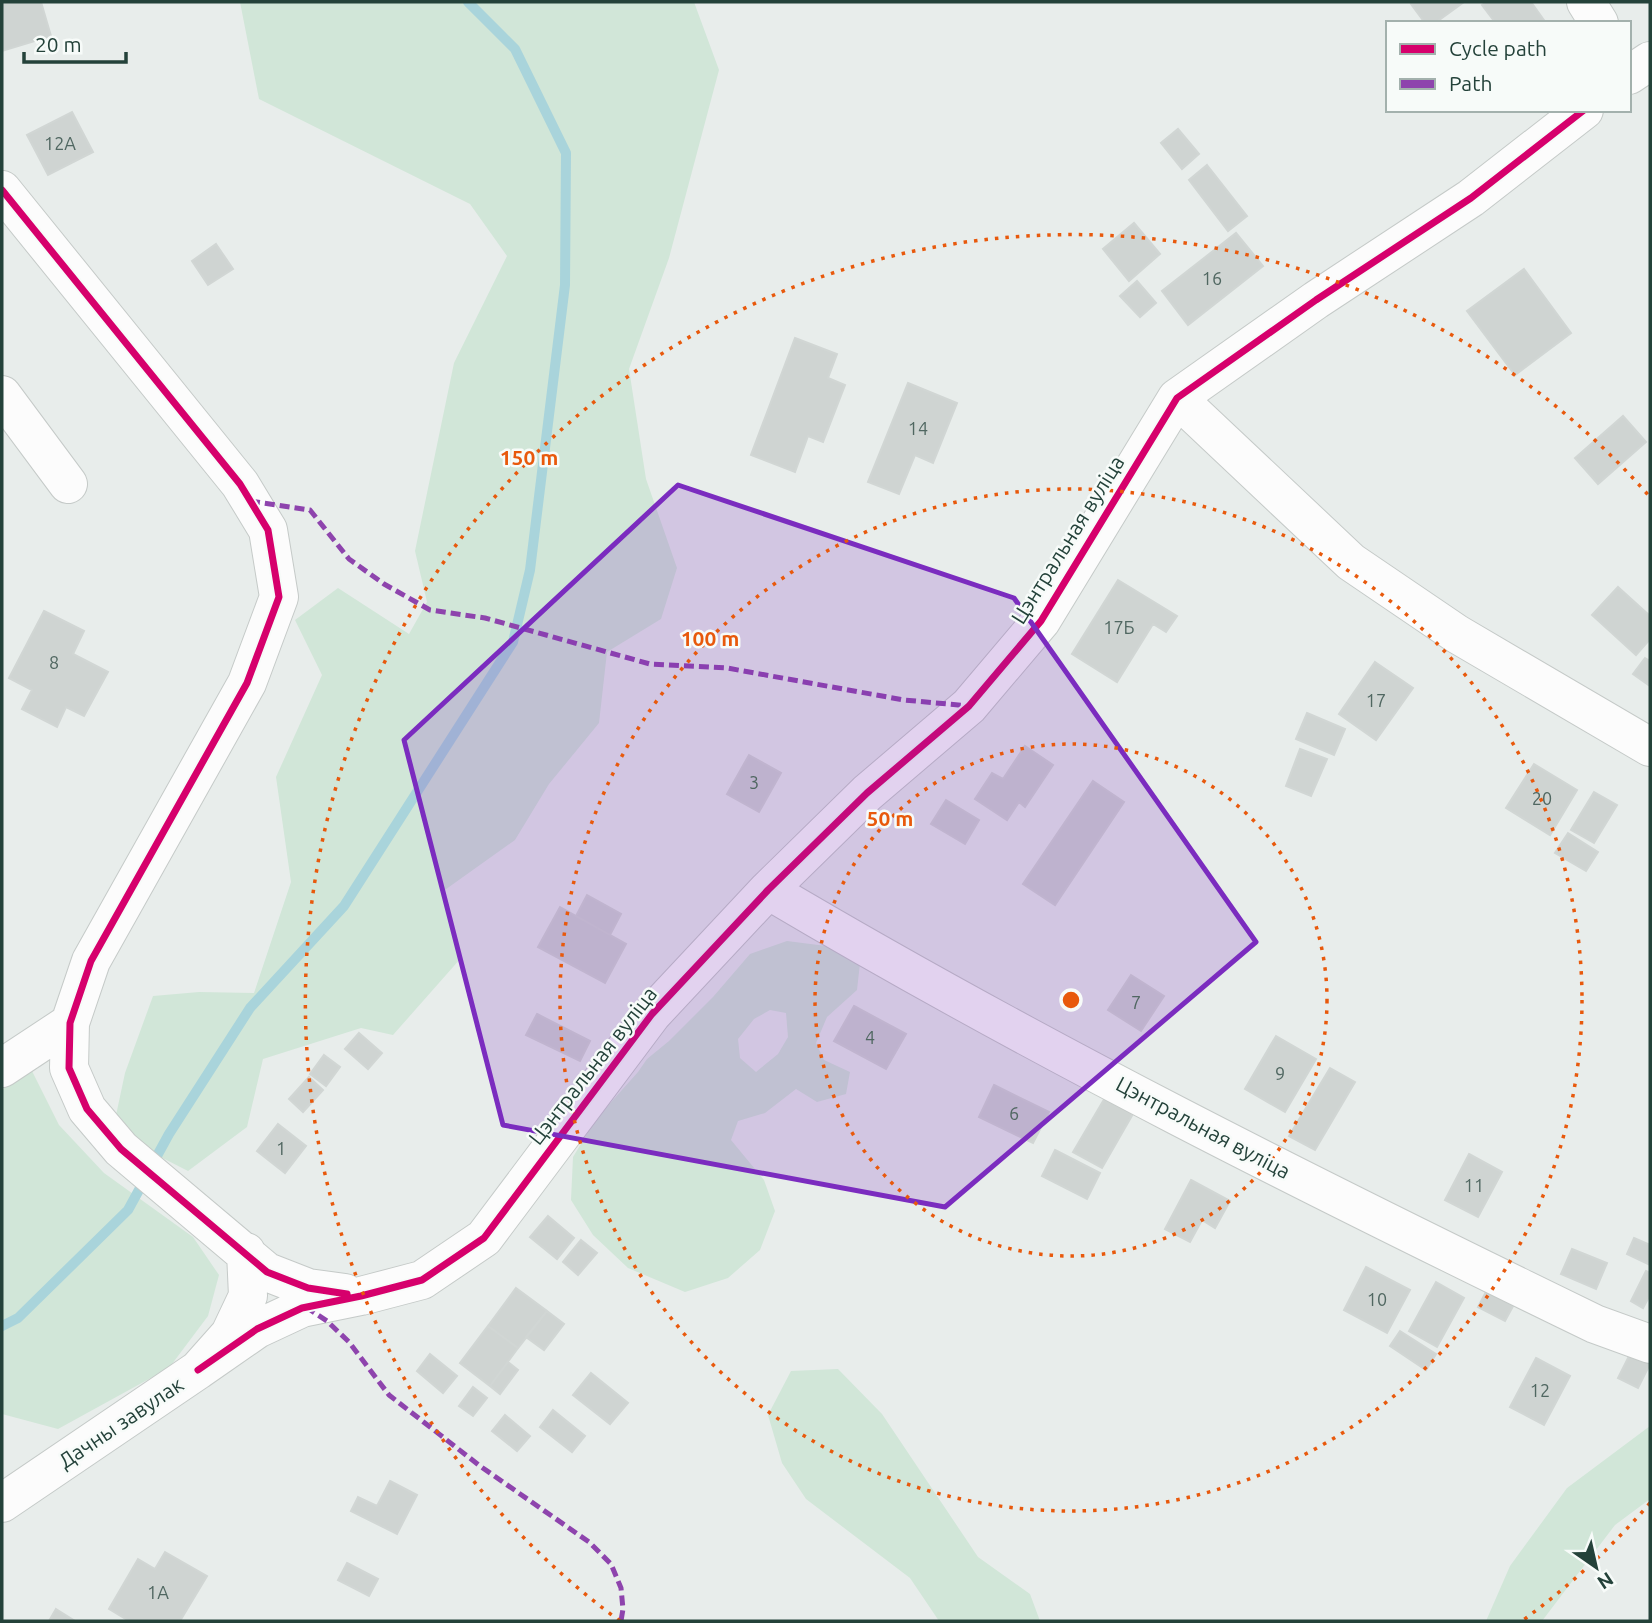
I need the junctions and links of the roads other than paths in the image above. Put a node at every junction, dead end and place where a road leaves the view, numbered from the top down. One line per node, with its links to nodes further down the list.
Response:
1 (1586, 2): 2 (street)
2 (1599, 21)
3 (1581, 112): 6 (street, Цэнтральная вуліца)
4 (2, 190): 10 (street, Цэнтральная вуліца)
5 (2, 395): 7 (street)
6 (1177, 398): 8 (street); 9 (street, Цэнтральная вуліца)
7 (68, 484)
8 (1650, 747)
9 (768, 890): 13 (street, Цэнтральная вуліца); 14 (street, Цэнтральная вуліца)
10 (70, 1023): 11 (street); 12 (street, Цэнтральная вуліца)
11 (2, 1068)
12 (246, 1252): 13 (street, Цэнтральная вуліца); 15 (street, Дачны завулак)
13 (361, 1296): 15 (street, Цэнтральная вуліца)
14 (1650, 1344)
15 (198, 1370): 16 (street, Дачны завулак)
16 (2, 1503)

